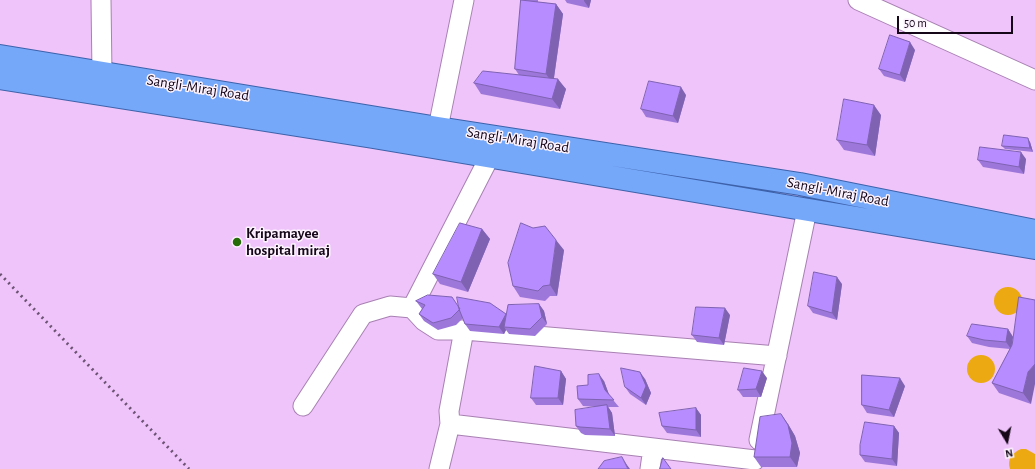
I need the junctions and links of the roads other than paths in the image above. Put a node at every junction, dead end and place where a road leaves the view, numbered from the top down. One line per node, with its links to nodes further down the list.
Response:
1 (101, 0): 5 (street)
2 (464, 0): 8 (street)
3 (858, 0): 7 (street)
4 (0, 56): 5 (highway, Sangli-Miraj Road)
5 (102, 73): 8 (highway, Sangli-Miraj Road)
6 (0, 78): 9 (highway, Sangli-Miraj Road)
7 (1035, 80)
8 (438, 128): 11 (highway, Sangli-Miraj Road)
9 (490, 156): 10 (highway, Sangli-Miraj Road); 13 (street)
10 (807, 210): 12 (highway, Sangli-Miraj Road); 15 (street)
11 (1035, 231)
12 (1035, 248)
13 (412, 308): 14 (street); 16 (street)
14 (464, 330): 15 (street); 17 (street)
15 (777, 356): 19 (street)
16 (303, 406)
17 (450, 424): 18 (street); 20 (street)
18 (653, 448): 19 (street); 21 (street)
19 (754, 465)
20 (439, 469)
21 (650, 469)

